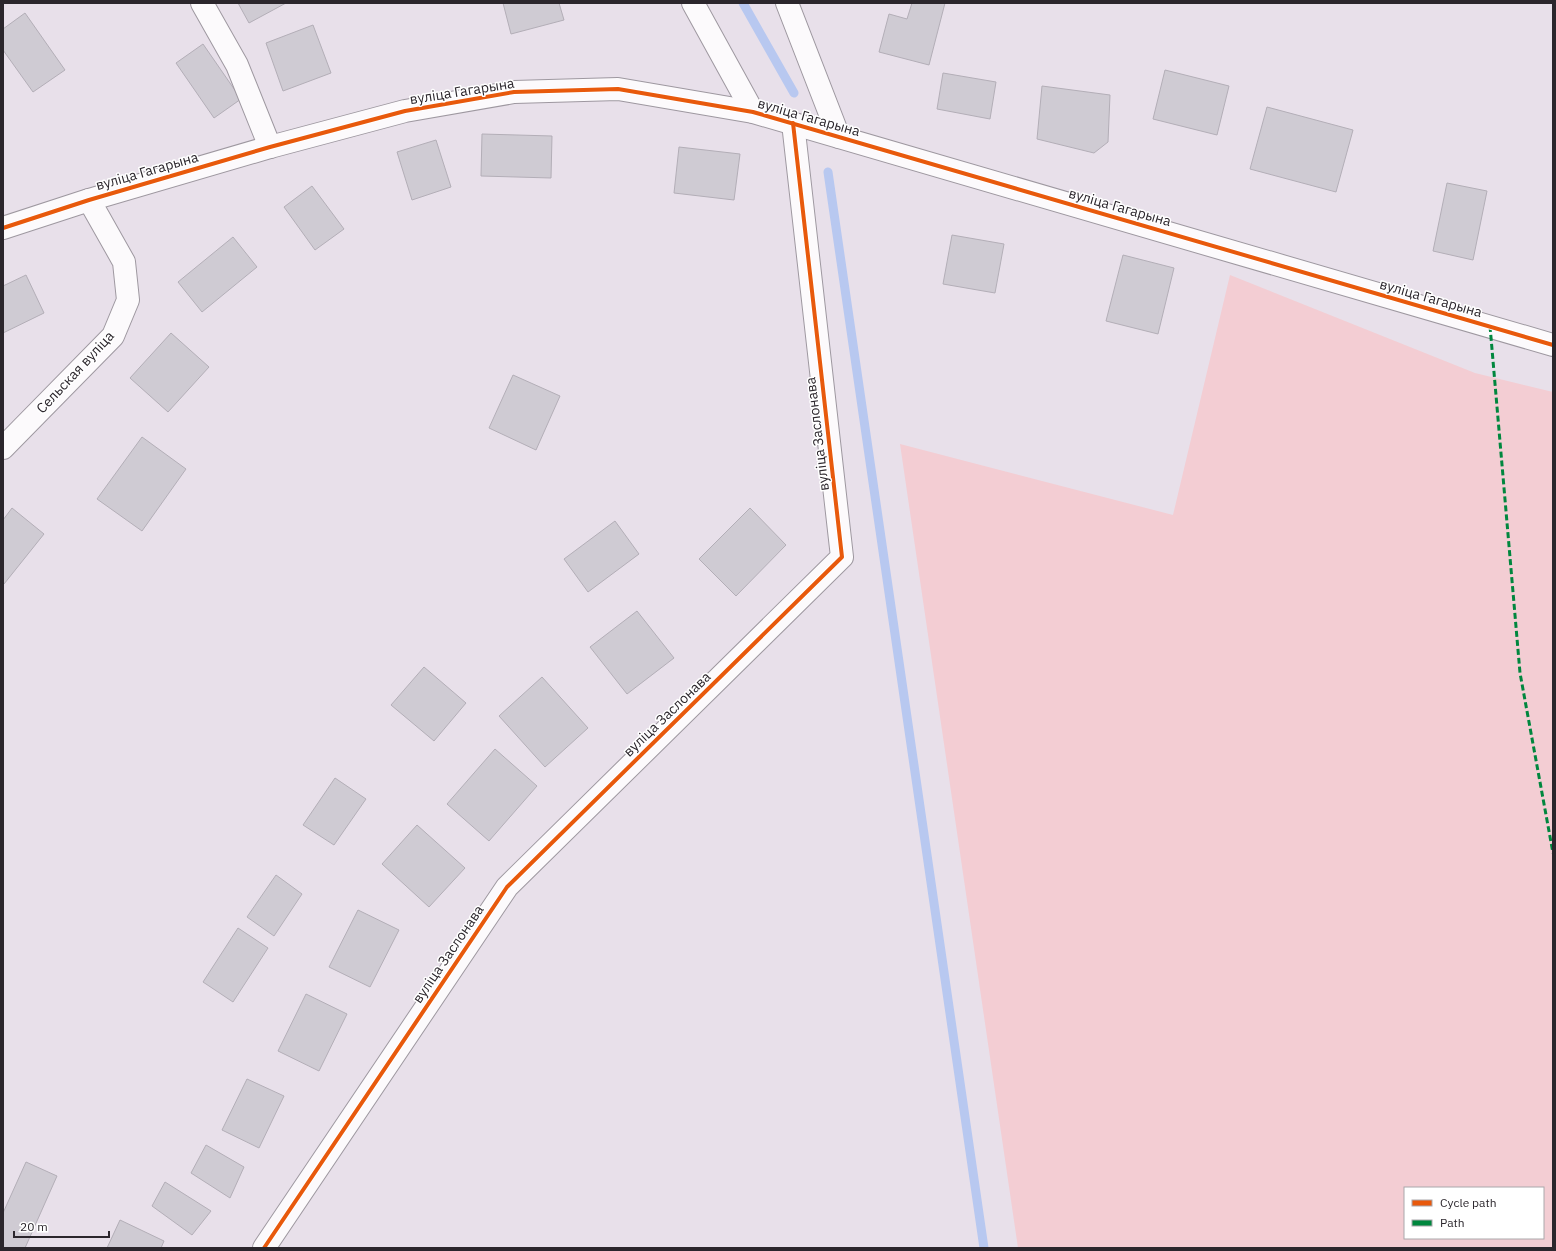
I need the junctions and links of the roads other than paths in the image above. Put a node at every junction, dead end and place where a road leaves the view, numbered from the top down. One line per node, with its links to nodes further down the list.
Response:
1 (202, 3): 7 (street)
2 (692, 3): 4 (street)
3 (787, 3): 6 (street)
4 (753, 112): 5 (street, вуліца Гагарына); 7 (street, вуліца Гагарына)
5 (793, 123): 6 (street, вуліца Гагарына); 12 (street, вуліца Заслонава)
6 (839, 137): 10 (street, вуліца Гагарына)
7 (270, 147): 8 (street, вуліца Гагарына)
8 (89, 200): 9 (street, вуліца Гагарына); 11 (street, Сельская вуліца)
9 (3, 228)
10 (1553, 345)
11 (3, 448)
12 (264, 1248)

